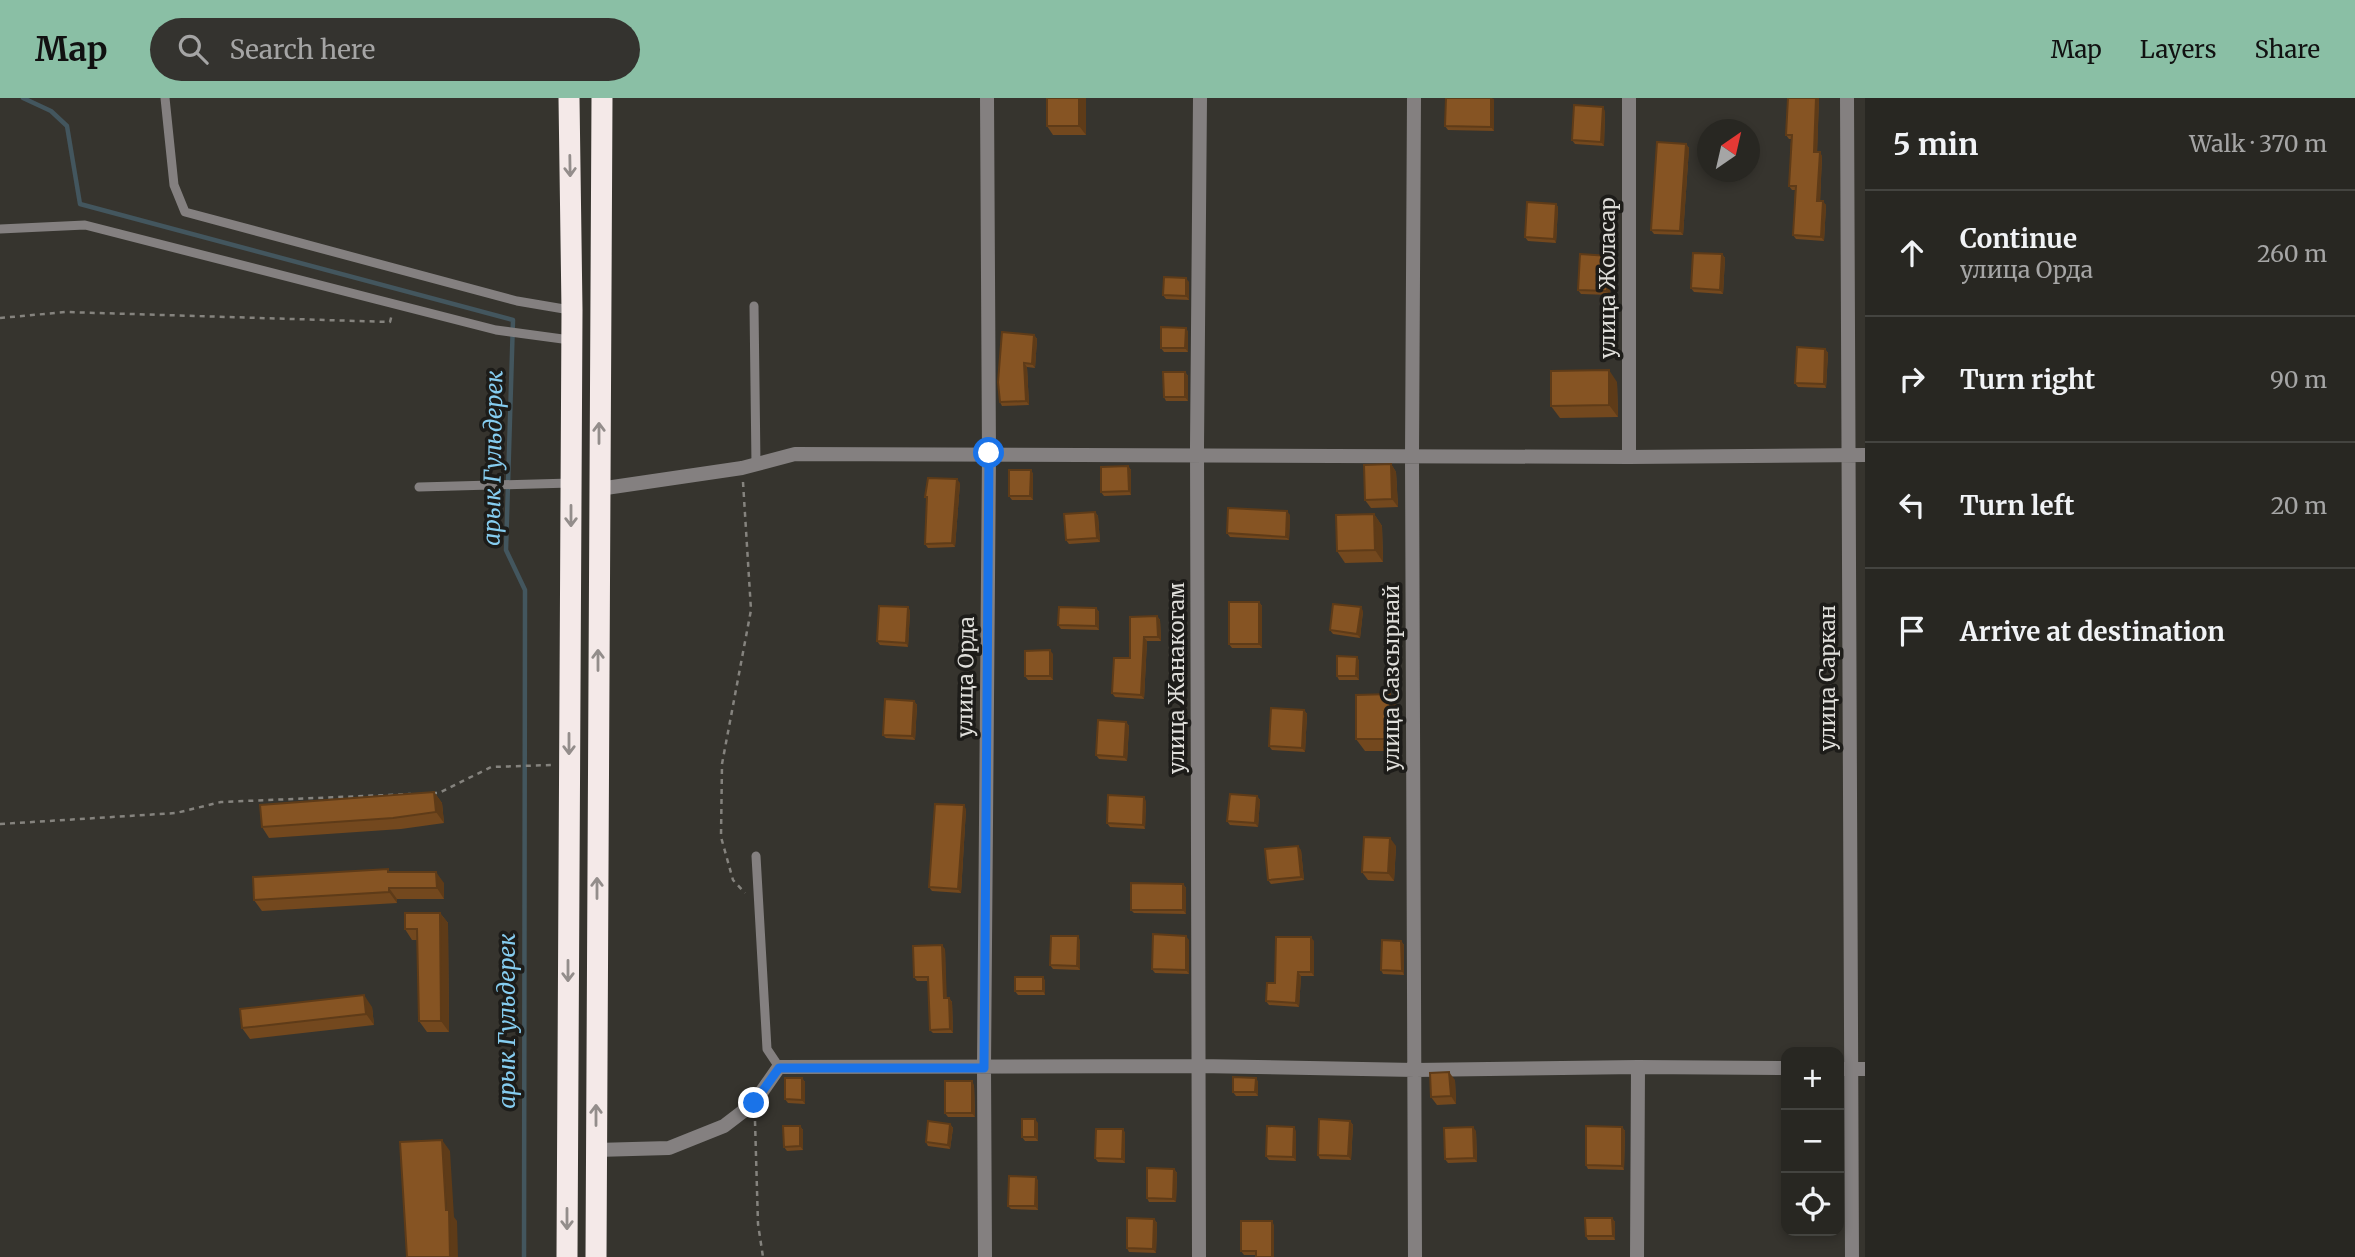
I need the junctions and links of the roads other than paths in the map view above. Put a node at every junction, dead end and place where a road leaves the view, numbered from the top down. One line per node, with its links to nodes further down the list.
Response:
1 (164, 98): 11 (lane)
2 (569, 98): 11 (highway, one-way to 11)
3 (602, 98): 22 (highway, one-way to 3)
4 (987, 98): 13 (street, улица Орда)
5 (1200, 98): 16 (street, улица Жанакогам)
6 (1414, 98): 17 (street, улица Сазсырнай)
7 (1629, 98): 18 (street, улица Жоласар)
8 (1847, 98): 14 (street, улица Саркан)
9 (0, 229): 12 (lane)
10 (754, 306): 19 (lane)
11 (572, 310): 12 (highway)
12 (572, 341): 20 (highway)
13 (989, 455): 16 (street); 19 (street); 27 (street, улица Орда)
14 (1848, 455): 15 (street); 18 (street); 29 (street, улица Саркан)
15 (1865, 455)
16 (1197, 456): 17 (street); 24 (street, улица Жанакогам)
17 (1412, 456): 18 (street); 30 (street, улица Сазсырнай)
18 (1629, 457)
19 (749, 467): 22 (street)
20 (571, 483): 21 (lane); 32 (highway, one-way to 32)
21 (419, 487)
22 (599, 489): 31 (highway, one-way to 22)
23 (756, 856): 26 (lane)
24 (1199, 1066): 27 (street); 30 (street); 37 (street, улица Жанакогам)
25 (1638, 1067): 28 (street); 30 (street); 39 (street)
26 (779, 1068): 27 (street); 31 (street)
27 (984, 1068): 36 (street, улица Орда)
28 (1781, 1068)
29 (1852, 1069): 40 (street, улица Саркан)
30 (1415, 1070): 38 (street, улица Сазсырнай)
31 (596, 1150): 33 (highway)
32 (567, 1181): 33 (highway); 34 (highway, one-way to 34)
33 (596, 1181): 35 (highway)
34 (567, 1257)
35 (596, 1257)
36 (985, 1257)
37 (1199, 1257)
38 (1415, 1257)
39 (1637, 1257)
40 (1852, 1257)

